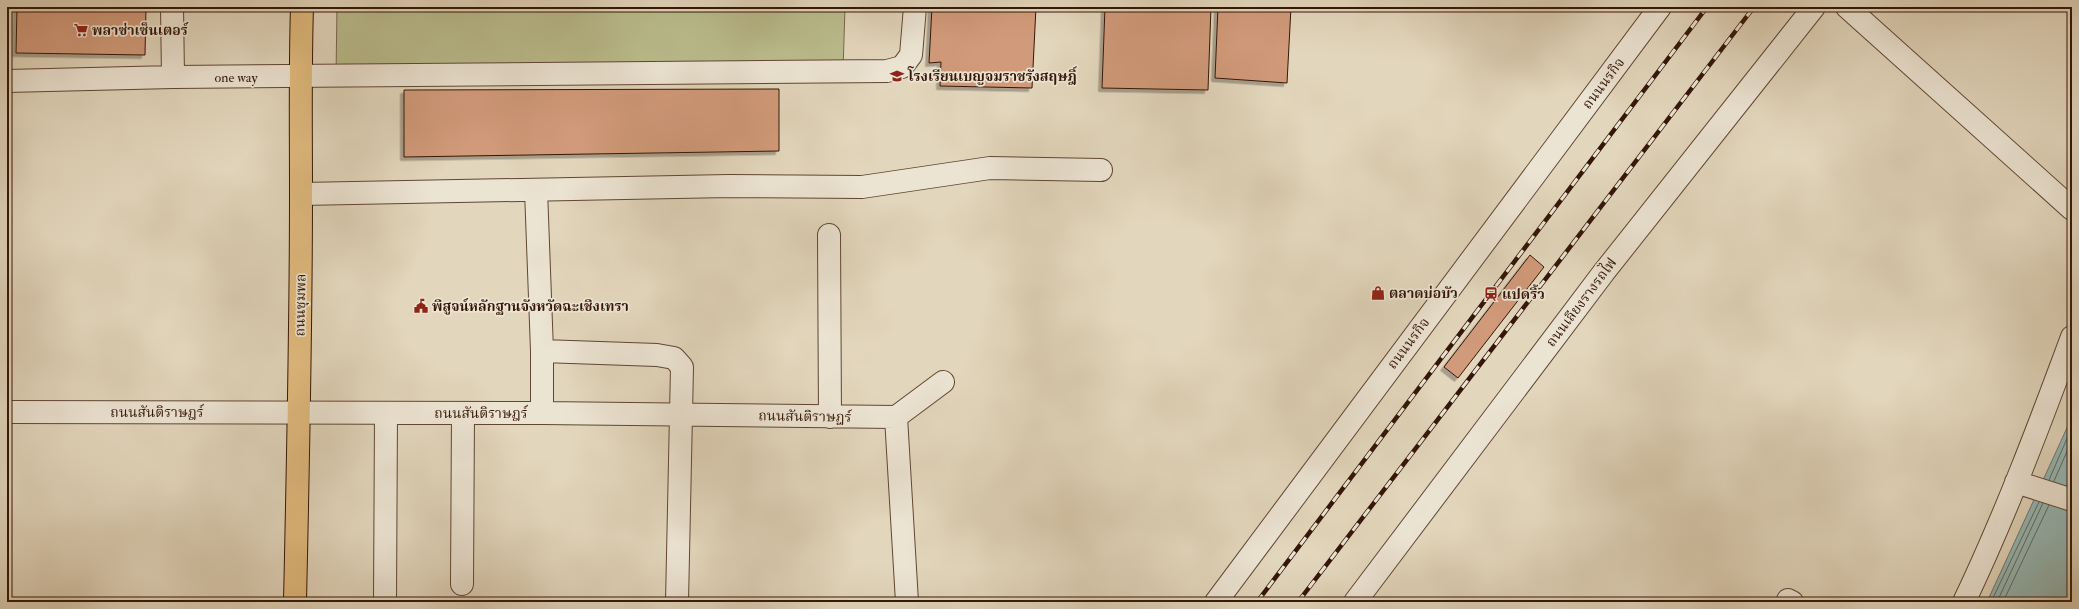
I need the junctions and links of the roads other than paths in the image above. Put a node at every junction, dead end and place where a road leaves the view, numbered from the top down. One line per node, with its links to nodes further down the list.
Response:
1 (172, 7): 7 (street)
2 (302, 7): 8 (main road, ถนนชุมพล)
3 (915, 7): 8 (street, one way)
4 (1660, 7): 33 (street, ถนนนรกิจ)
5 (1814, 7): 34 (street, ถนนเลียงรางรถไฟ)
6 (1847, 7): 13 (street)
7 (173, 77): 8 (street, one way); 9 (street, one way)
8 (300, 77): 12 (main road, ถนนชุมพล)
9 (7, 81)
10 (1101, 170): 11 (street)
11 (536, 190): 12 (street); 16 (street)
12 (302, 194): 19 (main road, ถนนชุมพล)
13 (2072, 209)
14 (829, 235): 24 (street)
15 (2072, 336): 26 (street)
16 (542, 351): 22 (street); 23 (street)
17 (943, 382): 25 (street)
18 (7, 412): 19 (street, ถนนสันติราษฎร์)
19 (299, 413): 20 (street, ถนนสันติราษฎร์); 29 (main road, ถนนชุมพล)
20 (386, 413): 21 (street, ถนนสันติราษฎร์); 30 (street)
21 (463, 413): 22 (street, ถนนสันติราษฎร์); 28 (street)
22 (542, 413): 23 (street, ถนนสันติราษฎร์)
23 (681, 415): 24 (street, ถนนสันติราษฎร์); 31 (street)
24 (830, 417): 25 (street, ถนนสันติราษฎร์)
25 (896, 417): 32 (street)
26 (2016, 482): 27 (street); 35 (street)
27 (2072, 500)
28 (462, 584)
29 (295, 602)
30 (385, 602)
31 (677, 602)
32 (907, 602)
33 (1216, 602)
34 (1355, 602)
35 (1964, 602)

